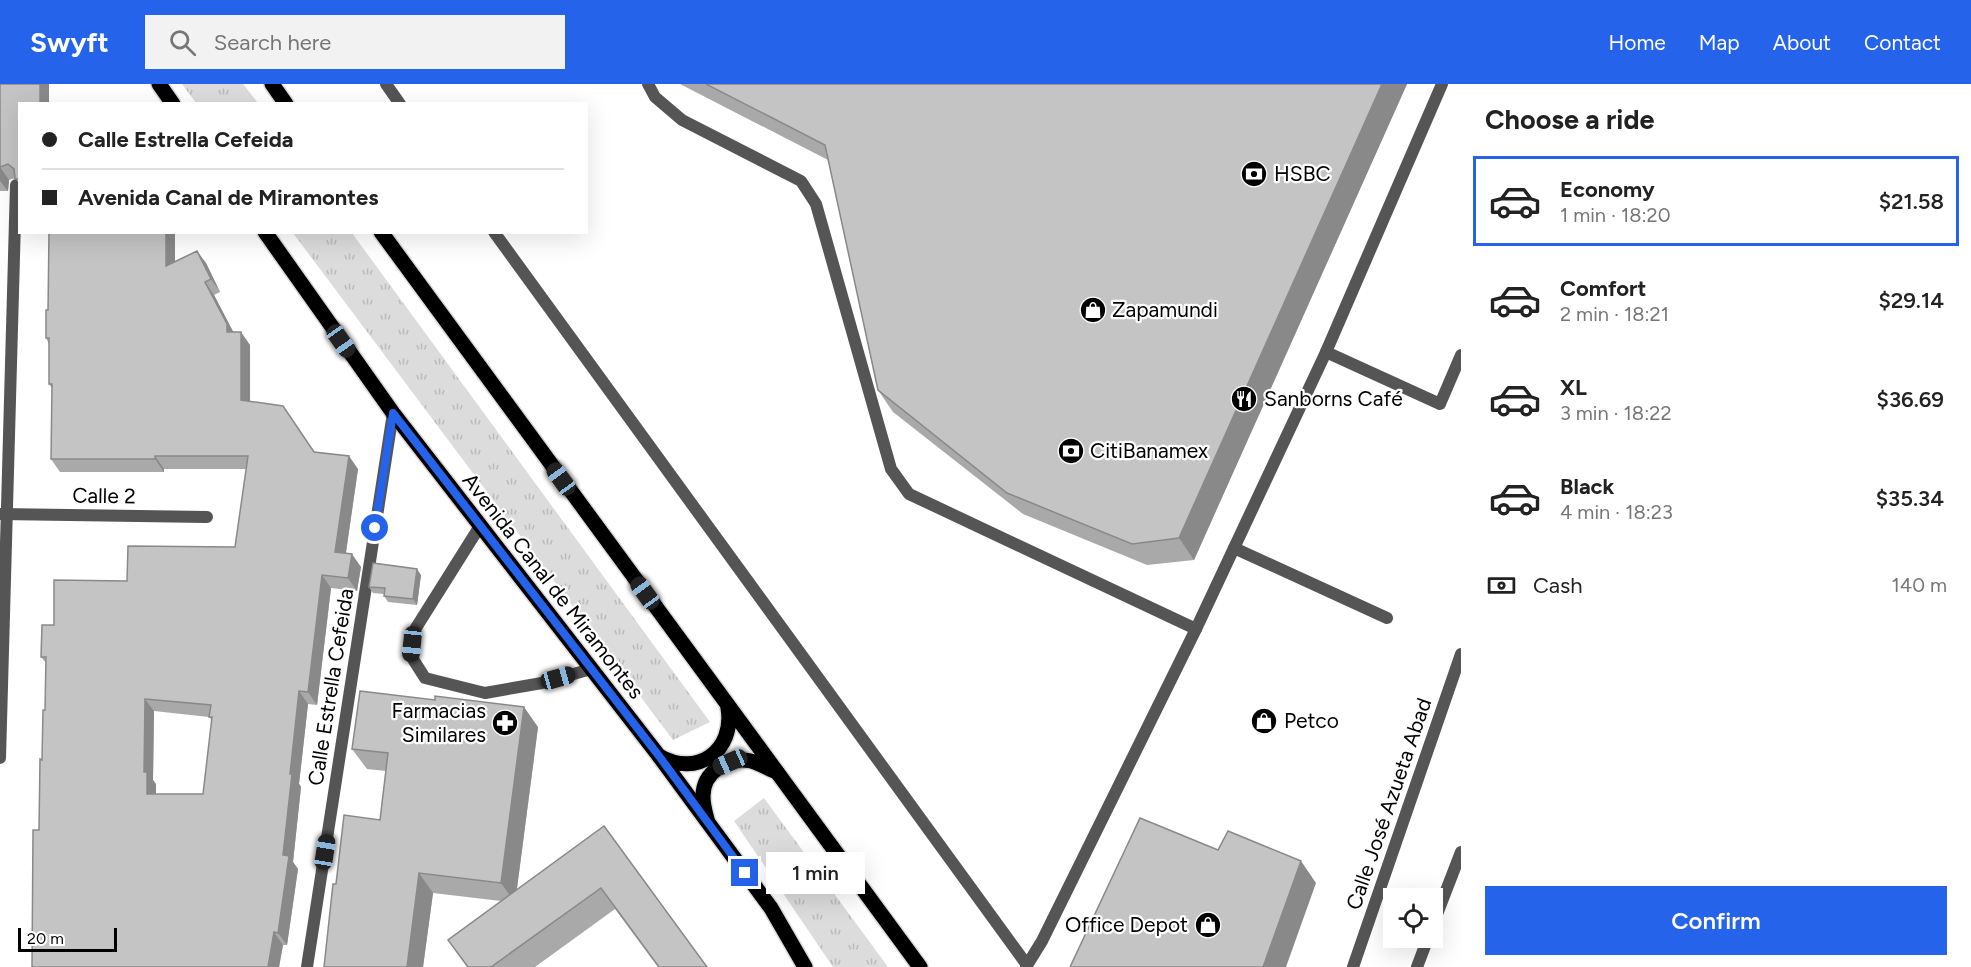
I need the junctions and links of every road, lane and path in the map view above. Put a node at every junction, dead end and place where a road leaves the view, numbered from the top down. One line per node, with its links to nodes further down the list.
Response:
1 (159, 84): 6 (main road)
2 (272, 84): 7 (main road)
3 (386, 84): 8 (street)
4 (648, 84): 21 (street)
5 (1442, 84): 13 (street)
6 (172, 102)
7 (285, 102)
8 (399, 102)
9 (16, 185): 16 (street)
10 (266, 234): 15 (main road, Avenida Canal de Miramontes)
11 (382, 234): 24 (main road)
12 (495, 234): 33 (street)
13 (1326, 352): 14 (street); 19 (street)
14 (1461, 355)
15 (393, 413): 18 (main road, Avenida Canal de Miramontes); 34 (street, Calle Estrella Cefeida)
16 (3, 514): 17 (street, Calle 2); 26 (street)
17 (207, 517)
18 (480, 526): 23 (main road, Avenida Canal de Miramontes); 23 (street)
19 (1234, 548): 20 (street); 21 (street)
20 (1387, 618)
21 (1196, 629): 33 (street)
22 (1461, 654): 38 (street, Calle José Azueta Abad)
23 (591, 669): 25 (main road, Avenida Canal de Miramontes)
24 (728, 706): 25 (main road); 27 (main road)
25 (659, 756): 28 (main road, Avenida Canal de Miramontes)
26 (0, 758)
27 (777, 772): 28 (main road); 37 (main road)
28 (707, 821): 31 (main road, Avenida Canal de Miramontes)
29 (1461, 852): 30 (street)
30 (1443, 899)
31 (771, 908): 35 (street); 36 (main road, Avenida Canal de Miramontes)
32 (1424, 948): 39 (street)
33 (1027, 966)
34 (307, 967)
35 (798, 967)
36 (805, 967)
37 (920, 967)
38 (1353, 967)
39 (1417, 967)

